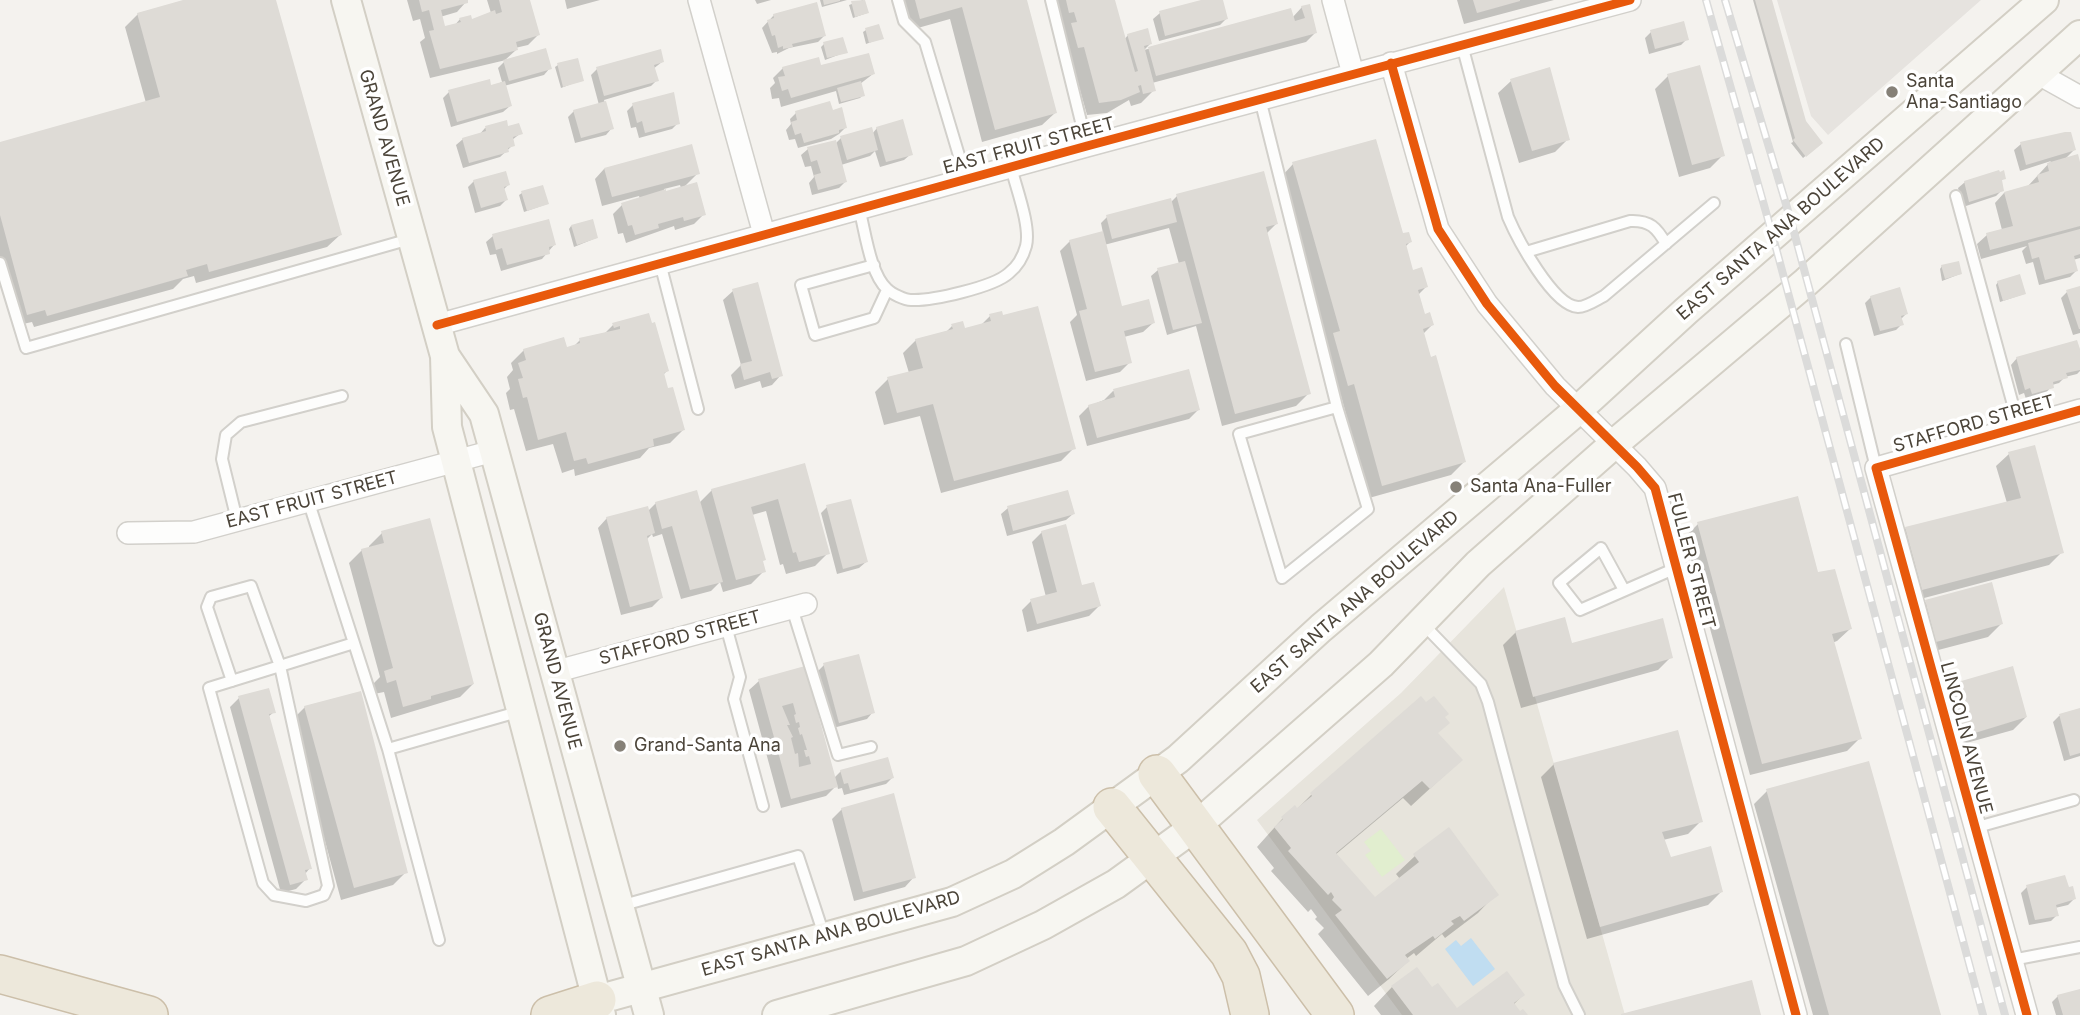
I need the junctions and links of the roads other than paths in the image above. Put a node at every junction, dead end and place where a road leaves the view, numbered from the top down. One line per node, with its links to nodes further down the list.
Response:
1 (346, 0): 22 (main road, GRAND AVENUE)
2 (699, 0): 21 (street)
3 (898, 0): 17 (lane)
4 (1051, 0): 15 (lane)
5 (1333, 0): 12 (street)
6 (1630, 0): 9 (street, EAST FRUIT STREET)
7 (2044, 0): 35 (main road, EAST SANTA ANA BOULEVARD)
8 (2080, 35): 11 (main road)
9 (1462, 45): 10 (street, EAST FRUIT STREET); 24 (lane)
10 (1391, 63): 12 (street, EAST FRUIT STREET); 35 (street, FULLER STREET)
11 (2037, 73): 13 (street); 38 (main road)
12 (1353, 74): 14 (street, EAST FRUIT STREET)
13 (2080, 97)
14 (1260, 99): 15 (street, EAST FRUIT STREET); 33 (lane)
15 (1087, 146): 16 (street, EAST FRUIT STREET)
16 (1011, 167): 17 (street, EAST FRUIT STREET); 28 (lane)
17 (966, 179): 20 (street, EAST FRUIT STREET)
18 (1956, 196): 37 (lane)
19 (1714, 203): 23 (lane)
20 (859, 208): 21 (street, EAST FRUIT STREET); 27 (lane)
21 (764, 234): 26 (street, EAST FRUIT STREET)
22 (412, 238): 25 (lane); 29 (main road, GRAND AVENUE)
23 (1666, 244): 24 (lane); 24 (lane)
24 (1526, 252)
25 (0, 263)
26 (660, 263): 29 (street, EAST FRUIT STREET); 34 (lane)
27 (874, 265): 28 (lane); 28 (lane)
28 (887, 290)
29 (437, 325): 31 (main road, GRAND AVENUE)
30 (1846, 344): 41 (lane, LINCOLN AVENUE)
31 (445, 356): 39 (main road, GRAND AVENUE); 40 (main road, GRAND AVENUE)
32 (342, 396): 43 (lane)
33 (1337, 407): 33 (lane)
34 (698, 409)
35 (1579, 409): 38 (street, FULLER STREET); 57 (main road, EAST SANTA ANA BOULEVARD)
36 (2080, 410): 37 (street, STAFFORD STREET)
37 (2019, 426): 41 (street, STAFFORD STREET)
38 (1614, 444): 45 (street, FULLER STREET); 48 (main road)
39 (493, 450): 40 (street, EAST FRUIT STREET); 52 (main road, GRAND AVENUE)
40 (456, 461): 42 (street, EAST FRUIT STREET); 54 (main road, GRAND AVENUE)
41 (1876, 468): 62 (street, LINCOLN AVENUE)
42 (308, 500): 43 (street, EAST FRUIT STREET); 50 (lane)
43 (237, 520): 44 (street, EAST FRUIT STREET)
44 (128, 533)
45 (1676, 568): 46 (lane); 79 (street, FULLER STREET)
46 (1624, 590): 46 (lane)
47 (799, 606): 49 (street, STAFFORD STREET); 55 (lane)
48 (1421, 622): 61 (main road); 78 (lane)
49 (726, 625): 52 (street, STAFFORD STREET); 59 (lane)
50 (354, 643): 51 (lane); 56 (lane)
51 (279, 666): 53 (lane); 53 (lane); 53 (lane)
52 (554, 672): 64 (main road, GRAND AVENUE)
53 (232, 681)
54 (521, 711): 56 (lane); 71 (main road, GRAND AVENUE)
55 (871, 747)
56 (388, 749): 66 (lane)
57 (1157, 774): 60 (main road, EAST SANTA ANA BOULEVARD); 61 (highway)
58 (2074, 800): 62 (lane)
59 (763, 806)
60 (1112, 807): 63 (highway); 65 (main road, EAST SANTA ANA BOULEVARD)
61 (1196, 826): 63 (main road); 77 (highway)
62 (1974, 828): 68 (street, LINCOLN AVENUE)
63 (1152, 858): 75 (main road); 76 (highway)
64 (619, 906): 65 (lane); 70 (main road, GRAND AVENUE)
65 (824, 937): 70 (main road, EAST SANTA ANA BOULEVARD)
66 (439, 940)
67 (2080, 947): 68 (lane)
68 (2012, 960): 80 (street, LINCOLN AVENUE)
69 (0, 975): 72 (highway)
70 (642, 988): 71 (main road, EAST SANTA ANA BOULEVARD); 74 (main road, GRAND AVENUE)
71 (599, 1008): 73 (highway)
72 (149, 1015)
73 (550, 1015)
74 (649, 1015)
75 (777, 1015)
76 (1250, 1015)
77 (1335, 1015)
78 (1579, 1015)
79 (1796, 1015)
80 (2028, 1015)

